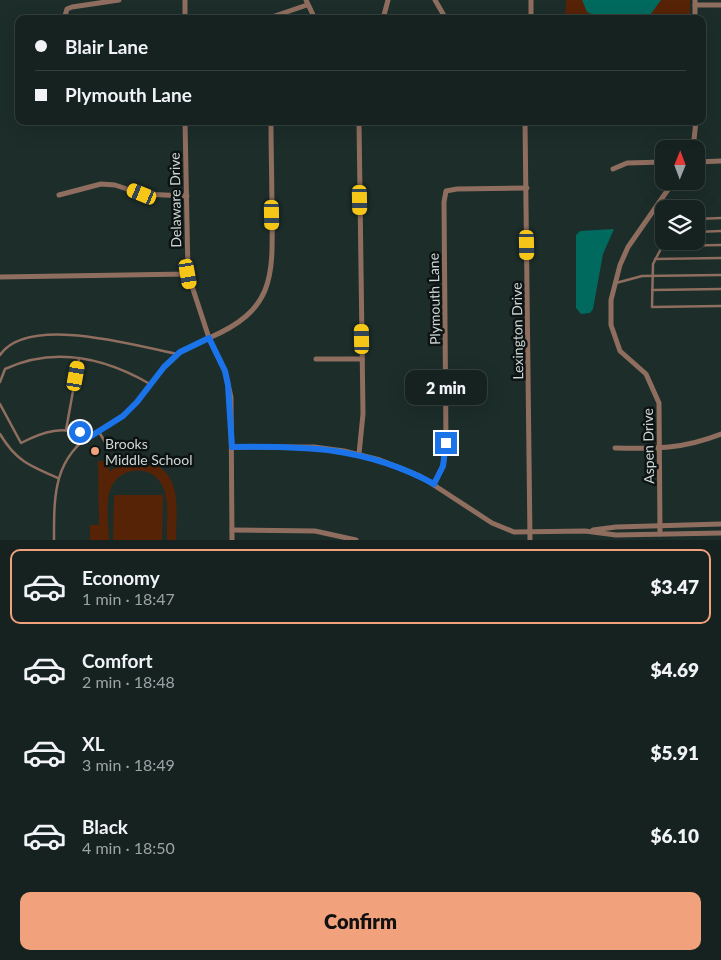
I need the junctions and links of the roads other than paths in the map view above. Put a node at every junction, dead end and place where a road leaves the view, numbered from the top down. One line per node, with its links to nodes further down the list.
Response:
1 (119, 0): 9 (street)
2 (185, 0): 10 (street)
3 (388, 0): 13 (street)
4 (435, 0): 14 (street)
5 (531, 0): 15 (street)
6 (307, 2): 11 (street); 12 (street)
7 (695, 2): 8 (street); 16 (street)
8 (721, 5)
9 (65, 15)
10 (185, 15)
11 (276, 15)
12 (313, 15)
13 (385, 15)
14 (444, 15)
15 (531, 15)
16 (695, 15)
17 (185, 125): 30 (street, Delaware Drive)
18 (271, 125): 48 (street)
19 (359, 125): 53 (street)
20 (525, 125): 27 (street, Lexington Drive)
21 (695, 125): 22 (street)
22 (693, 140)
23 (721, 161): 25 (street)
24 (655, 162): 26 (street)
25 (705, 162)
26 (613, 169)
27 (526, 188): 68 (street, Plymouth Lane); 73 (street, Lexington Drive)
28 (668, 190): 44 (street, Aspen Drive)
29 (59, 196): 30 (street)
30 (187, 196): 40 (street, Delaware Drive)
31 (705, 218): 32 (lane)
32 (721, 218)
33 (721, 231): 34 (lane)
34 (705, 232)
35 (705, 245): 36 (lane)
36 (721, 245)
37 (659, 250): 39 (lane)
38 (721, 258): 39 (lane)
39 (655, 259): 42 (lane)
40 (188, 274): 43 (street); 48 (street, Delaware Drive)
41 (721, 275): 42 (lane)
42 (652, 276): 44 (lane); 46 (lane)
43 (0, 277)
44 (614, 284): 65 (street, Aspen Drive)
45 (721, 289): 46 (lane)
46 (652, 290): 47 (lane)
47 (721, 306)
48 (209, 338): 49 (lane); 63 (street, Delaware Drive)
49 (177, 354): 50 (lane); 55 (lane)
50 (0, 355)
51 (79, 358): 54 (lane); 55 (lane); 57 (lane)
52 (316, 359): 53 (street)
53 (362, 359): 66 (street)
54 (0, 382)
55 (150, 384): 58 (lane)
56 (0, 404): 57 (lane)
57 (66, 430): 61 (lane)
58 (98, 430): 61 (lane); 62 (lane)
59 (0, 434): 67 (lane)
60 (721, 434): 65 (street)
61 (88, 438): 67 (lane)
62 (121, 442)
63 (232, 447): 66 (street); 71 (street, Delaware Drive)
64 (615, 448): 65 (street)
65 (659, 449): 70 (street, Aspen Drive)
66 (359, 454): 68 (street)
67 (58, 478): 76 (lane)
68 (434, 484): 73 (street)
69 (721, 524): 70 (street)
70 (660, 525): 72 (street); 75 (street, Aspen Drive)
71 (232, 530): 77 (street, Delaware Drive); 78 (street)
72 (585, 531): 73 (street); 75 (street)
73 (530, 532): 79 (street, Lexington Drive)
74 (721, 533): 75 (street)
75 (660, 534)
76 (54, 540)
77 (232, 540)
78 (356, 540)
79 (530, 540)

